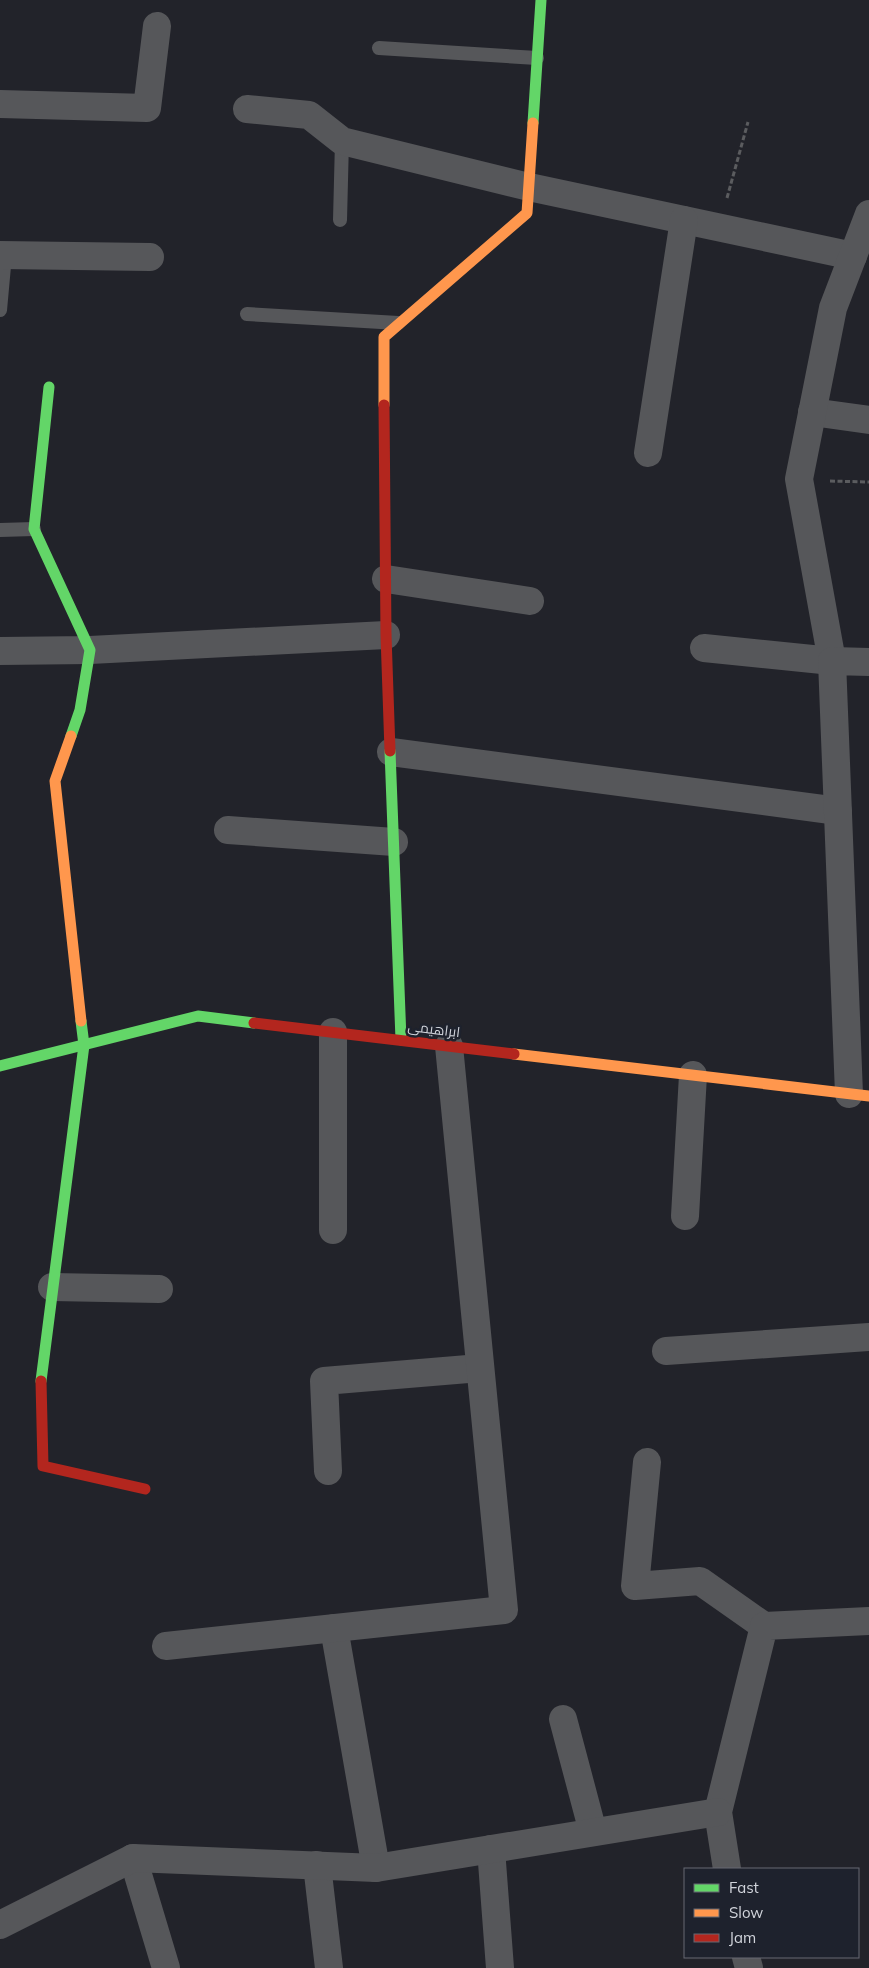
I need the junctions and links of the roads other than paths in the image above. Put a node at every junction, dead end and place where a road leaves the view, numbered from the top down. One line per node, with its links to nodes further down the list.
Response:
1 (541, 0): 4 (street)
2 (157, 26): 5 (street)
3 (379, 48): 4 (lane)
4 (538, 58): 8 (street)
5 (0, 104)
6 (247, 110): 7 (street)
7 (342, 141): 8 (street); 10 (lane)
8 (529, 187): 11 (street); 17 (street)
9 (869, 214): 14 (street)
10 (340, 220)
11 (684, 220): 14 (street); 21 (street)
12 (3, 255): 13 (street); 15 (lane)
13 (150, 257)
14 (857, 265): 19 (street)
15 (0, 310)
16 (247, 314): 17 (lane)
17 (401, 323): 24 (street)
18 (49, 386): 22 (street)
19 (812, 412): 20 (street); 30 (street)
20 (869, 420)
21 (648, 453)
22 (34, 529): 23 (lane); 28 (street)
23 (0, 530)
24 (386, 578): 25 (street); 26 (street)
25 (530, 601)
26 (386, 635): 28 (street); 32 (street)
27 (704, 648): 30 (street)
28 (90, 650): 29 (street); 38 (street)
29 (0, 651)
30 (832, 662): 31 (street); 33 (street)
31 (869, 662)
32 (391, 752): 33 (street); 35 (street)
33 (838, 811): 42 (street)
34 (228, 830): 35 (street)
35 (394, 842): 37 (street)
36 (333, 1032): 37 (street, ابراهیمی); 38 (street, ابراهیمی); 44 (street)
37 (401, 1040): 39 (street, ابراهیمی)
38 (84, 1045): 40 (street, ابراهیمی); 45 (street)
39 (449, 1046): 41 (street, ابراهیمی); 49 (street)
40 (0, 1066)
41 (693, 1075): 42 (street, ابراهیمی); 43 (street)
42 (859, 1095)
43 (685, 1216)
44 (333, 1230)
45 (52, 1287): 46 (street); 52 (street)
46 (159, 1289)
47 (869, 1337): 48 (street)
48 (666, 1351)
49 (480, 1368): 51 (street); 55 (street)
50 (648, 1462): 54 (street)
51 (328, 1471)
52 (145, 1488)
53 (869, 1621): 54 (street)
54 (764, 1626): 58 (street)
55 (334, 1628): 56 (street); 63 (street)
56 (166, 1646)
57 (563, 1719): 59 (street)
58 (718, 1812): 59 (street); 64 (street)
59 (593, 1832): 60 (street)
60 (491, 1849): 63 (street); 68 (street)
61 (133, 1858): 62 (street); 65 (street); 66 (street)
62 (317, 1865): 63 (street); 67 (street)
63 (376, 1868)
64 (727, 1868)
65 (0, 1926)
66 (166, 1968)
67 (330, 1968)
68 (500, 1968)

